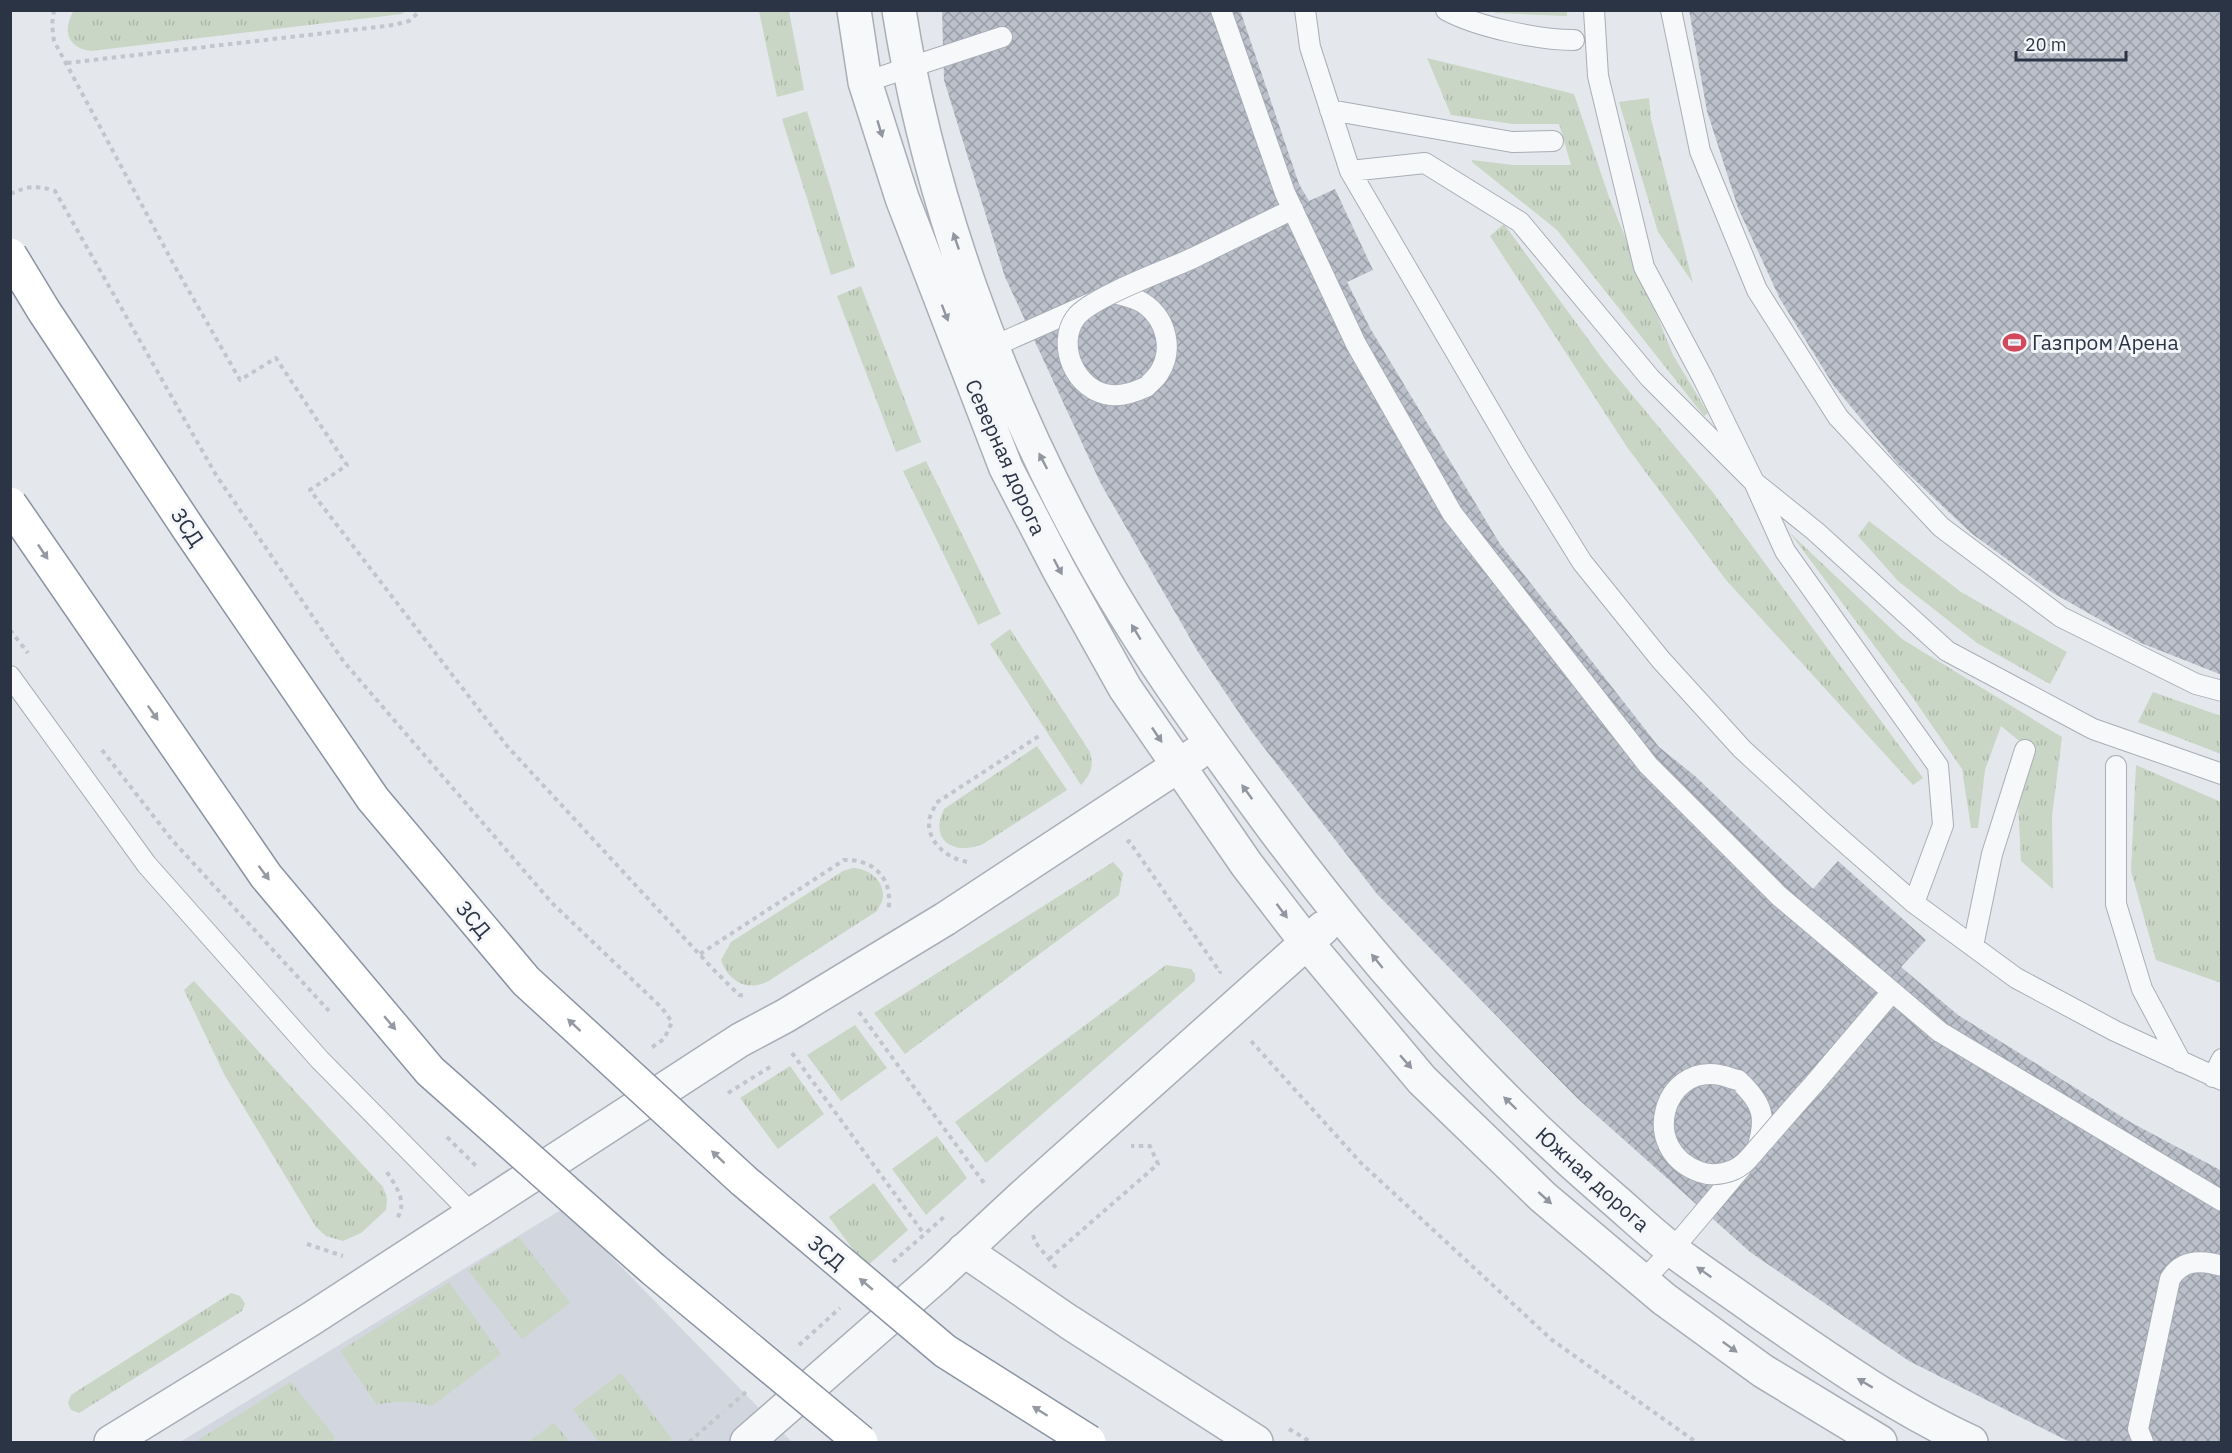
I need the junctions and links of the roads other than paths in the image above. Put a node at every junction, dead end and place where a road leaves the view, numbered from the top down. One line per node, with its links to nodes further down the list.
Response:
1 (854, 10): 11 (street, Северная дорога)
2 (899, 10): 10 (street, Северная дорога)
3 (1221, 10): 15 (lane)
4 (1305, 10): 12 (lane)
5 (1446, 10): 9 (lane)
6 (1594, 10): 18 (lane)
7 (1671, 10): 21 (lane)
8 (1002, 37): 10 (lane)
9 (1574, 40)
10 (908, 68): 11 (lane); 17 (street, Северная дорога, one-way to 10)
11 (865, 82): 17 (street, Северная дорога, one-way to 17)
12 (1330, 110): 13 (lane); 14 (lane)
13 (1553, 141)
14 (1350, 171): 18 (lane); 28 (lane)
15 (1293, 209): 17 (lane, bridge); 32 (lane)
16 (10, 255): 45 (highway, ЗСД, one-way to 16, bridge)
17 (977, 354): 22 (street, Северная дорога, one-way to 17); 25 (street, Северная дорога, one-way to 25)
18 (1754, 482): 26 (lane); 28 (lane)
19 (10, 504): 44 (highway, one-way to 44, bridge)
20 (10, 676): 36 (lane)
21 (2222, 691)
22 (1211, 743): 25 (street); 27 (street, Северная дорога, one-way to 22)
23 (2025, 750): 31 (lane)
24 (2116, 766): 33 (lane)
25 (1179, 767): 30 (street, Северная дорога, one-way to 30); 36 (street)
26 (2222, 774)
27 (1282, 840): 29 (street, Южная дорога)
28 (1914, 903): 31 (lane)
29 (1338, 914): 30 (street); 38 (street, Южная дорога, one-way to 29)
30 (1307, 943): 37 (street); 40 (street, one-way to 40)
31 (1973, 946): 33 (lane)
32 (1892, 992): 35 (lane); 38 (lane, bridge)
33 (2181, 1062): 34 (lane)
34 (2219, 1072)
35 (2222, 1201)
36 (472, 1214): 42 (street)
37 (964, 1250): 43 (street); 46 (street)
38 (1672, 1250): 40 (lane); 41 (street, Южная дорога, one-way to 38)
39 (2215, 1264): 49 (lane)
40 (1642, 1282): 47 (street, one-way to 47)
41 (1901, 1404): 47 (street); 48 (street, Южная дорога)
42 (111, 1443)
43 (747, 1443)
44 (861, 1443)
45 (1089, 1443)
46 (1256, 1443)
47 (1881, 1443)
48 (1971, 1443)
49 (2143, 1443)

